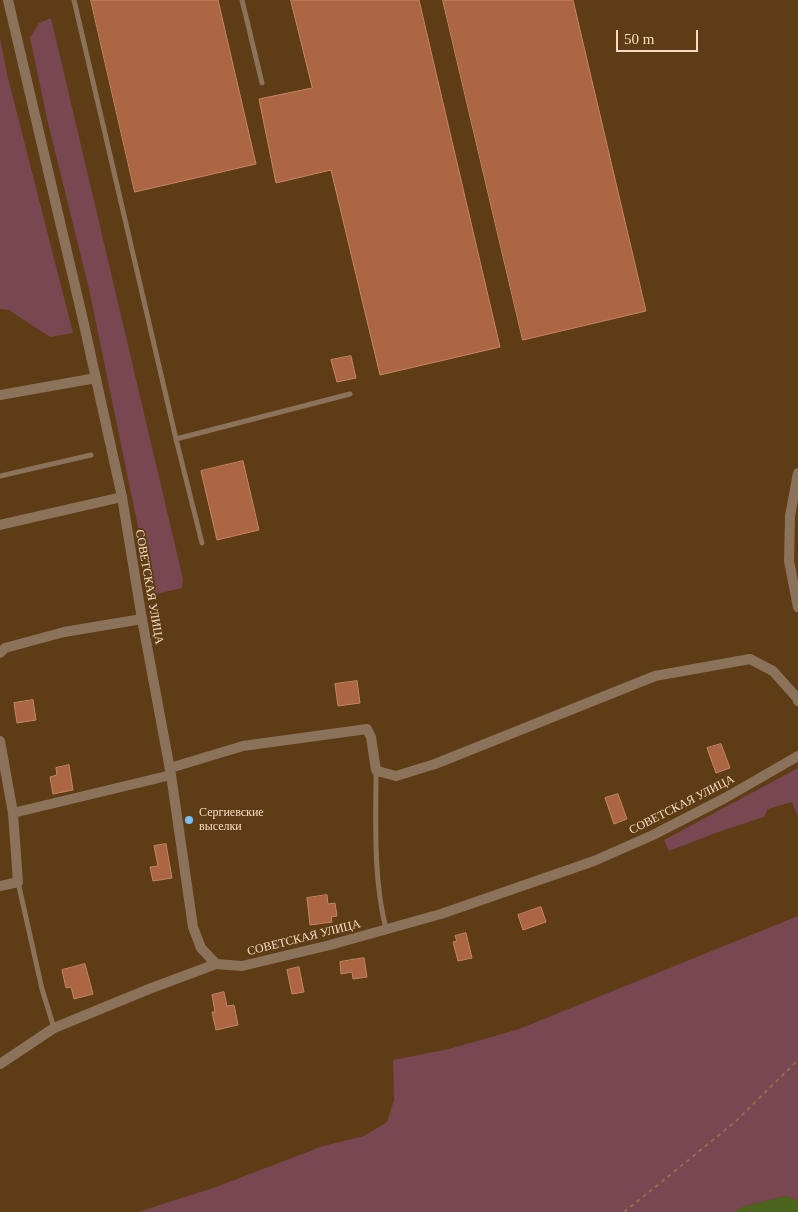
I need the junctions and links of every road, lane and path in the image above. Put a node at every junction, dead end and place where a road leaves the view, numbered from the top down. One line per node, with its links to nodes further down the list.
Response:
1 (74, 0): 8 (lane)
2 (242, 0): 4 (lane)
3 (8, 3): 5 (street, СОВЕТСКАЯ УЛИЦА)
4 (262, 82)
5 (96, 378): 7 (street); 12 (street, СОВЕТСКАЯ УЛИЦА)
6 (350, 394): 8 (lane)
7 (0, 395)
8 (176, 439): 14 (lane)
9 (91, 455): 11 (lane)
10 (798, 473): 15 (street)
11 (0, 476)
12 (122, 498): 13 (street); 16 (street, СОВЕТСКАЯ УЛИЦА)
13 (0, 525)
14 (202, 543)
15 (798, 607)
16 (142, 619): 17 (street); 23 (street, СОВЕТСКАЯ УЛИЦА)
17 (0, 653)
18 (798, 698): 22 (street)
19 (0, 741): 20 (street)
20 (1, 755): 24 (street)
21 (798, 756): 27 (street, СОВЕТСКАЯ УЛИЦА)
22 (376, 770): 23 (street); 27 (lane)
23 (171, 771): 24 (street); 28 (street, СОВЕТСКАЯ УЛИЦА)
24 (13, 813): 25 (street)
25 (18, 882): 26 (street); 29 (lane)
26 (0, 886)
27 (386, 929): 28 (street, СОВЕТСКАЯ УЛИЦА)
28 (216, 964): 29 (street)
29 (54, 1028): 31 (street)
30 (798, 1060): 32 (path)
31 (0, 1064)
32 (624, 1212)

